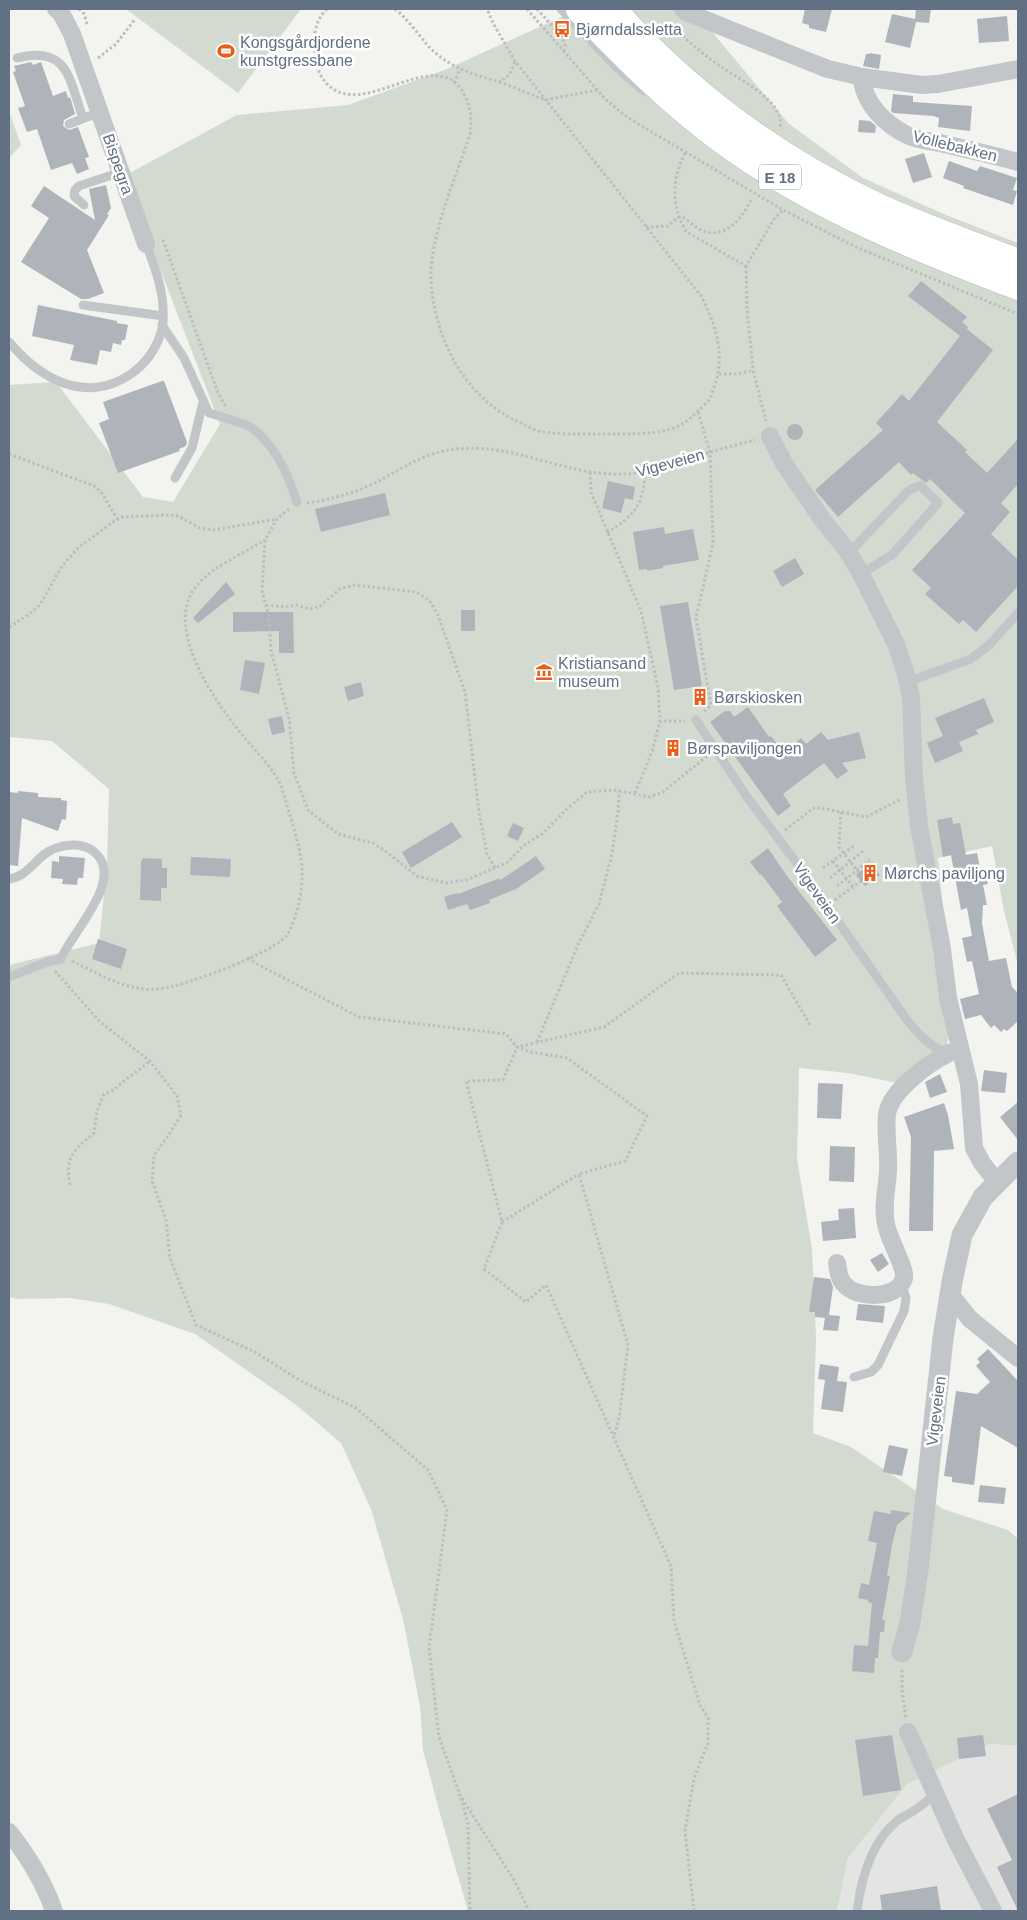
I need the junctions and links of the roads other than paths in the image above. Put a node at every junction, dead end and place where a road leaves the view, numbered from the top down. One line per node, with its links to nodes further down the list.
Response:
1 (56, 9): 7 (street, Bispegra)
2 (561, 9): 11 (lane)
3 (580, 9): 16 (highway, E 18)
4 (612, 9): 21 (highway, E 18)
5 (684, 10): 10 (street)
6 (17, 58): 8 (lane)
7 (82, 61): 8 (lane); 12 (street, Bispegra)
8 (64, 65): 13 (lane)
9 (1018, 69): 10 (street)
10 (862, 77): 17 (street, Vollebakken)
11 (651, 97)
12 (100, 112): 13 (lane); 18 (street, Bispegra)
13 (83, 118): 14 (lane)
14 (69, 124)
15 (696, 131): 16 (lane)
16 (754, 162): 22 (highway, E 18)
17 (1018, 162)
18 (121, 172): 19 (lane); 20 (street, Bispegra)
19 (84, 205)
20 (146, 244): 24 (lane, Bispegra)
21 (1018, 263)
22 (1018, 286)
23 (82, 305): 24 (lane)
24 (163, 320): 25 (lane, Bispegra); 26 (lane, Bispegra)
25 (9, 342)
26 (203, 402): 28 (lane); 29 (lane, Bispegra)
27 (770, 436): 30 (street)
28 (175, 478)
29 (297, 502)
30 (849, 554): 31 (street); 31 (lane)
31 (861, 574): 33 (street)
32 (1018, 613): 33 (lane)
33 (907, 682): 37 (street)
34 (696, 720): 37 (lane, Vigeveien)
35 (9, 880): 36 (lane)
36 (9, 977)
37 (956, 1056): 39 (street); 41 (street)
38 (1018, 1162): 39 (street, Vigeveien)
39 (998, 1182): 42 (street, Vigeveien)
40 (837, 1263): 41 (street)
41 (901, 1283): 44 (lane)
42 (950, 1294): 43 (street); 45 (street, Vigeveien)
43 (1018, 1358)
44 (854, 1378)
45 (902, 1652)
46 (908, 1732): 47 (street)
47 (934, 1795): 50 (lane); 51 (street)
48 (9, 1832): 49 (street)
49 (54, 1911)
50 (857, 1911)
51 (993, 1911)

